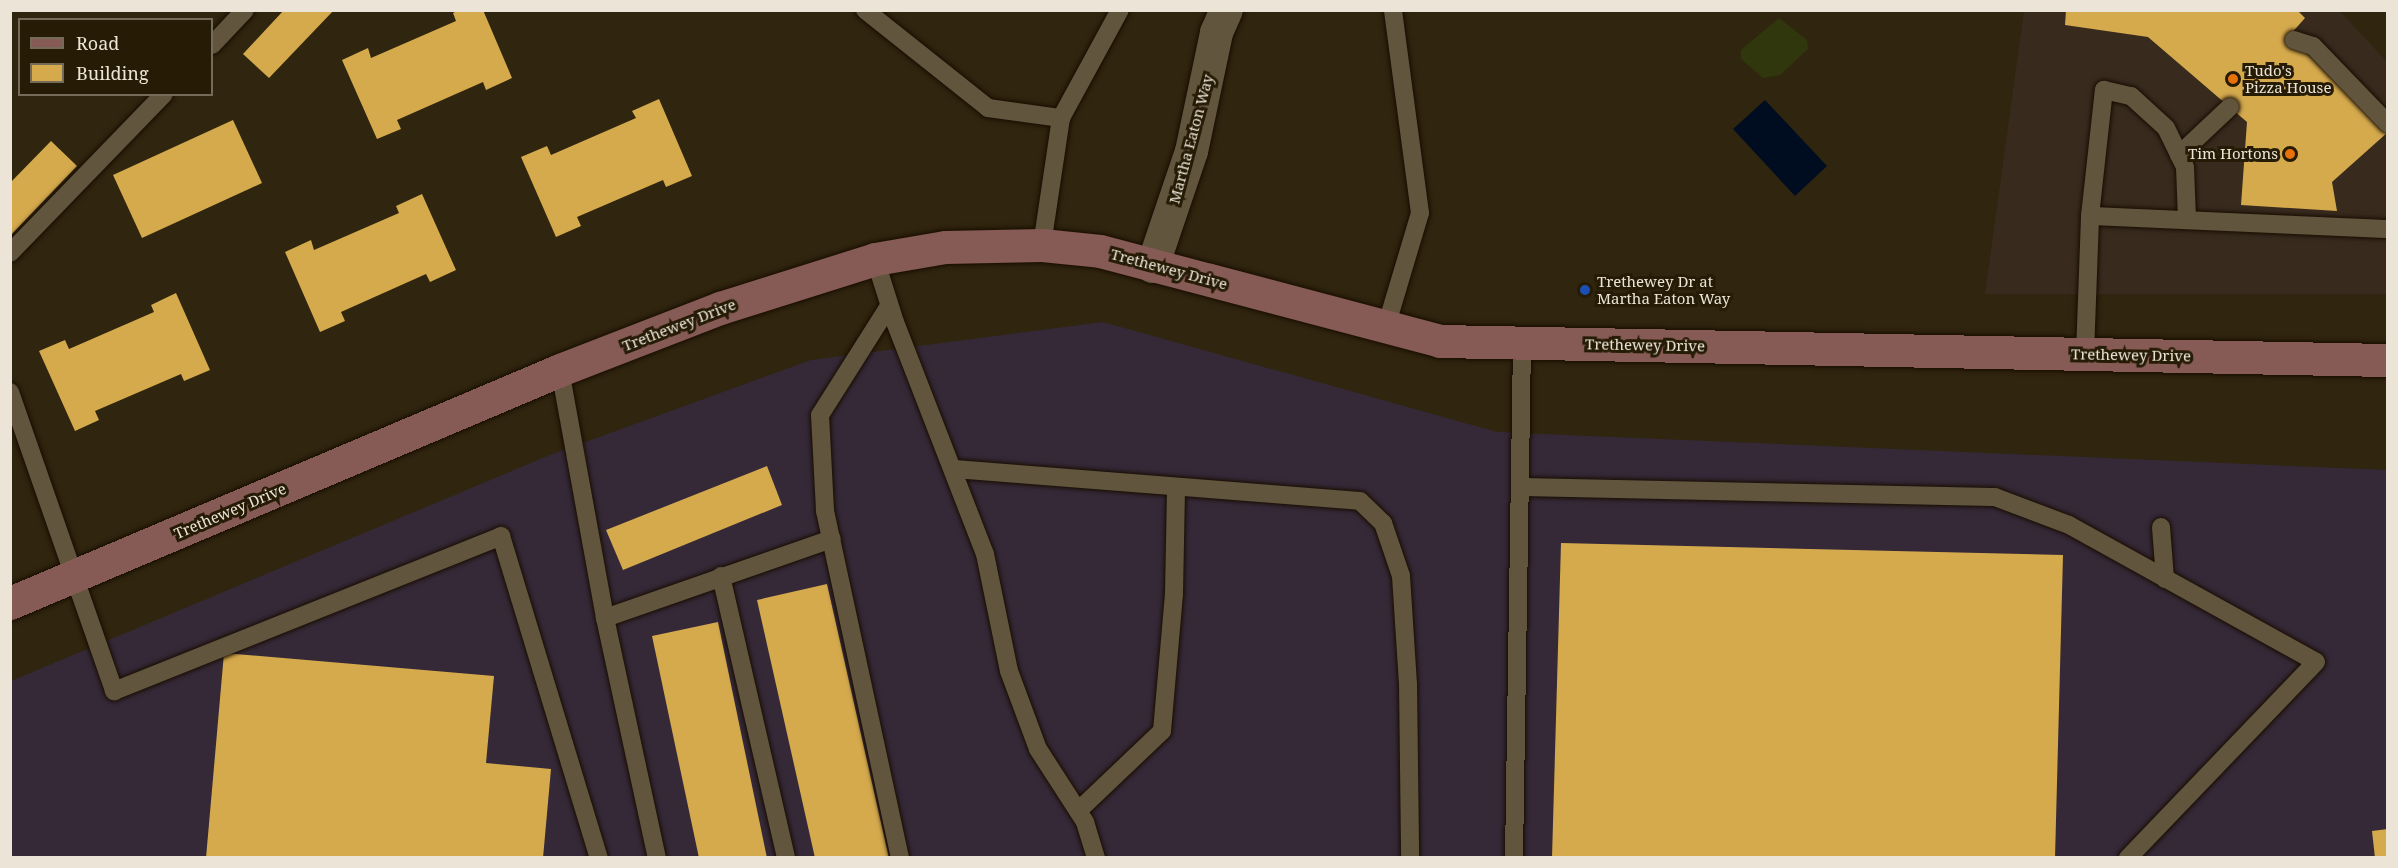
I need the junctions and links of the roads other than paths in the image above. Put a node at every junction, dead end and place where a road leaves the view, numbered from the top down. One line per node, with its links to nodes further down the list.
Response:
1 (245, 10): 7 (lane)
2 (865, 10): 10 (lane)
3 (1120, 10): 10 (lane)
4 (1226, 10): 19 (street, Martha Eaton Way)
5 (1393, 10): 21 (lane)
6 (2294, 40): 11 (lane)
7 (213, 44)
8 (162, 96): 17 (lane)
9 (2230, 107): 12 (lane)
10 (1061, 118): 16 (lane)
11 (2388, 124)
12 (2179, 156): 13 (lane); 14 (lane)
13 (2090, 216): 14 (lane); 23 (lane)
14 (2187, 220): 15 (lane)
15 (2388, 229)
16 (1042, 245): 18 (main road, Trethewey Drive); 19 (main road, Trethewey Drive)
17 (10, 253)
18 (875, 260): 20 (lane); 25 (main road, Trethewey Drive)
19 (1152, 266): 21 (main road, Trethewey Drive)
20 (889, 306): 27 (lane); 31 (lane)
21 (1386, 327): 22 (main road, Trethewey Drive)
22 (1522, 343): 23 (main road, Trethewey Drive); 28 (lane)
23 (2085, 354): 24 (main road, Trethewey Drive)
24 (2388, 360)
25 (560, 370): 32 (main road, Trethewey Drive); 36 (lane)
26 (10, 392): 32 (lane)
27 (954, 469): 29 (lane); 37 (lane)
28 (1520, 487): 34 (lane); 44 (lane)
29 (1176, 488): 37 (lane); 43 (lane)
30 (2161, 527): 34 (lane)
31 (832, 539): 33 (lane); 41 (lane)
32 (74, 576): 35 (main road, Trethewey Drive); 38 (lane)
33 (721, 576): 36 (lane); 40 (lane)
34 (2165, 579): 45 (lane)
35 (10, 603)
36 (605, 618): 39 (lane)
37 (1078, 811): 42 (lane)
38 (599, 858)
39 (657, 858)
40 (786, 858)
41 (900, 858)
42 (1096, 858)
43 (1410, 858)
44 (1514, 858)
45 (2128, 858)

